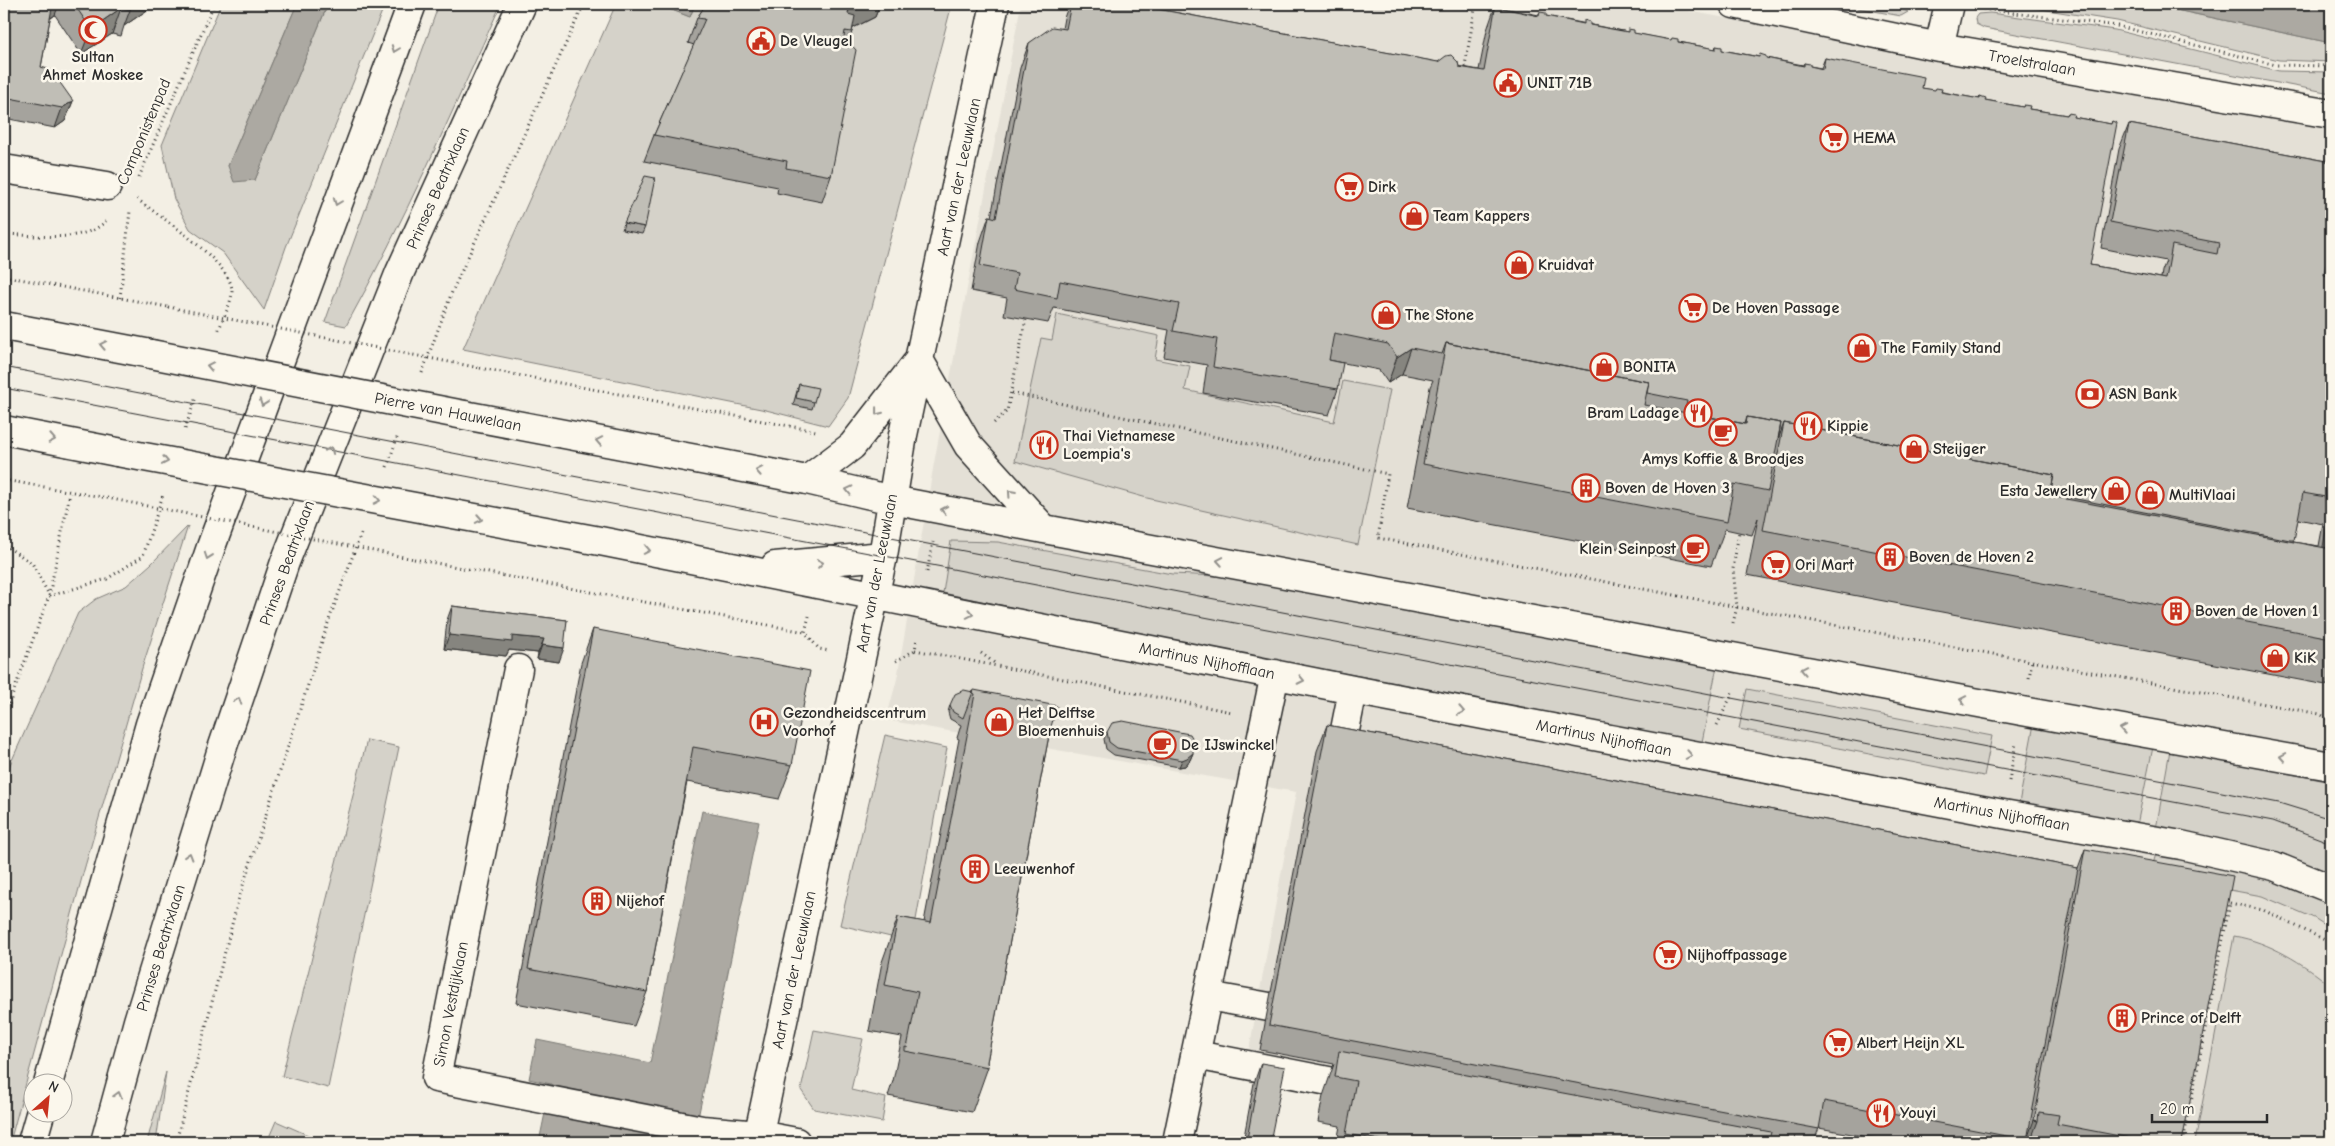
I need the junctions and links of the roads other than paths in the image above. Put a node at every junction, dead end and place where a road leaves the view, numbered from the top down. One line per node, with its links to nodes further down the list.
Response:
1 (412, 4): 28 (street, one-way to 28)
2 (522, 4): 33 (street, Prinses Beatrixlaan, one-way to 2)
3 (995, 4): 11 (street, Aart van der Leeuwlaan)
4 (1734, 4): 6 (street, Troelstralaan)
5 (1947, 7): 6 (street)
6 (1939, 47): 7 (street, Troelstralaan)
7 (2331, 114)
8 (4, 169): 9 (street)
9 (107, 186)
10 (4, 326): 13 (street, Pierre van Hauwelaan, one-way to 10, bridge)
11 (920, 360): 13 (street, one-way to 13); 14 (street, Aart van der Leeuwlaan); 15 (street, one-way to 11)
12 (4, 430): 17 (street, one-way to 17, bridge)
13 (807, 480): 14 (street, Pierre van Hauwelaan, one-way to 13)
14 (892, 500): 15 (street, one-way to 14); 16 (street, Aart van der Leeuwlaan)
15 (1044, 529): 23 (street, one-way to 15)
16 (883, 556): 17 (street, one-way to 16); 18 (street, Aart van der Leeuwlaan)
17 (736, 568): 18 (street)
18 (874, 596): 20 (street, Martinus Nijhofflaan, one-way to 20); 31 (street, Aart van der Leeuwlaan)
19 (518, 668): 31 (street, Simon Vestdijklaan)
20 (1275, 674): 21 (street, Martinus Nijhofflaan, one-way to 21); 25 (street)
21 (1352, 690): 22 (street); 24 (street, Martinus Nijhofflaan, one-way to 24)
22 (1340, 755)
23 (2331, 766)
24 (2331, 890)
25 (1208, 996): 26 (street); 27 (street)
26 (1268, 1007)
27 (1196, 1055): 29 (street); 35 (street)
28 (51, 1074)
29 (1392, 1093)
30 (37, 1124): 32 (street)
31 (758, 1138): 34 (street, Simon Vestdijklaan)
32 (32, 1142)
33 (105, 1142)
34 (796, 1142)
35 (1177, 1142)

